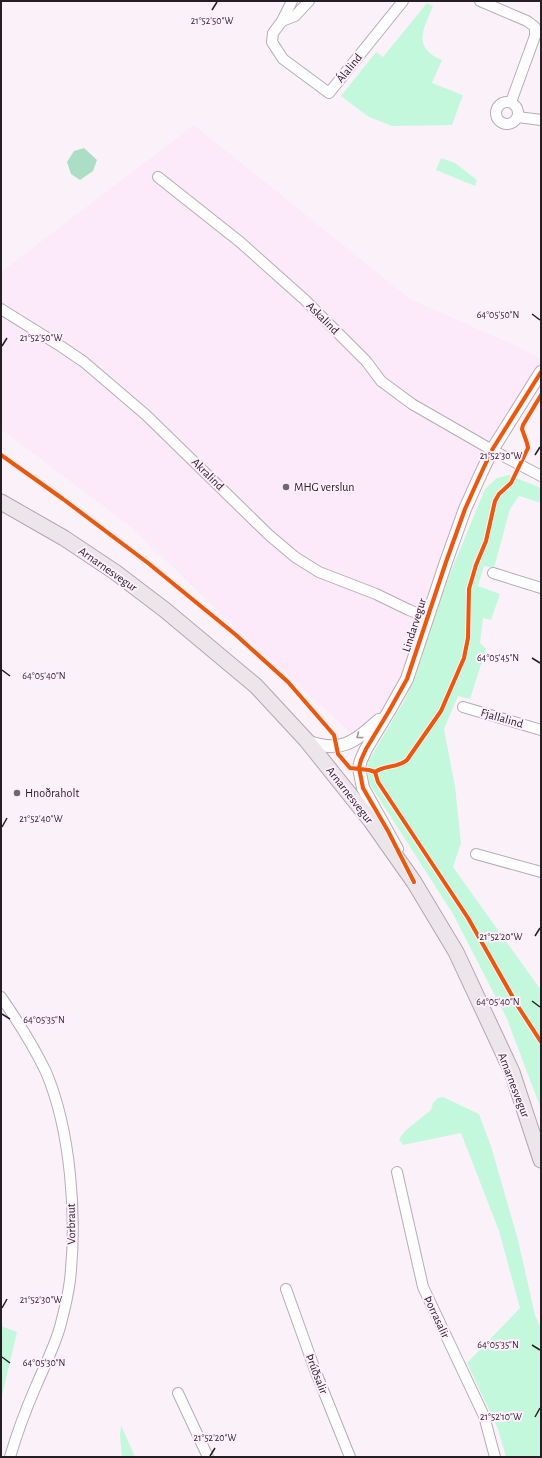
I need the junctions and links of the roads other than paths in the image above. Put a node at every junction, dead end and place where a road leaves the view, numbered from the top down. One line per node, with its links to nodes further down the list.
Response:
1 (292, 1): 5 (street, Álalind)
2 (309, 1): 5 (street)
3 (403, 1): 5 (street, Álalind)
4 (480, 1): 6 (street)
5 (282, 21)
6 (511, 102): 7 (street); 7 (street)
7 (518, 117): 8 (street)
8 (541, 120)
9 (158, 177): 12 (street, Askalind)
10 (1, 309): 17 (street, Akralind)
11 (541, 372): 12 (street, Lindarvegur)
12 (492, 450): 13 (street, Askalind); 17 (street, Lindarvegur)
13 (541, 476)
14 (1, 502): 18 (main road, Arnarnesvegur)
15 (493, 573): 16 (street)
16 (541, 588)
17 (427, 617): 20 (street, Lindarvegur)
18 (208, 646): 22 (main road, Arnarnesvegur); 27 (main road, Arnarnesvegur)
19 (463, 707): 21 (street, Fjallalind)
20 (389, 712): 22 (street, Lindarvegur, one-way to 22); 25 (street, Lindarvegur)
21 (541, 730)
22 (307, 741): 25 (main road, Arnarnesvegur)
23 (476, 854): 24 (street)
24 (541, 872)
25 (414, 882): 27 (main road, Arnarnesvegur)
26 (1, 997): 32 (street, Vorbraut)
27 (493, 1033): 28 (main road, Arnarnesvegur)
28 (541, 1160)
29 (397, 1172): 35 (street, Þorrasalir)
30 (286, 1289): 34 (street, Þrúðsalir)
31 (178, 1393): 33 (street)
32 (10, 1457)
33 (208, 1457)
34 (350, 1457)
35 (495, 1457)

